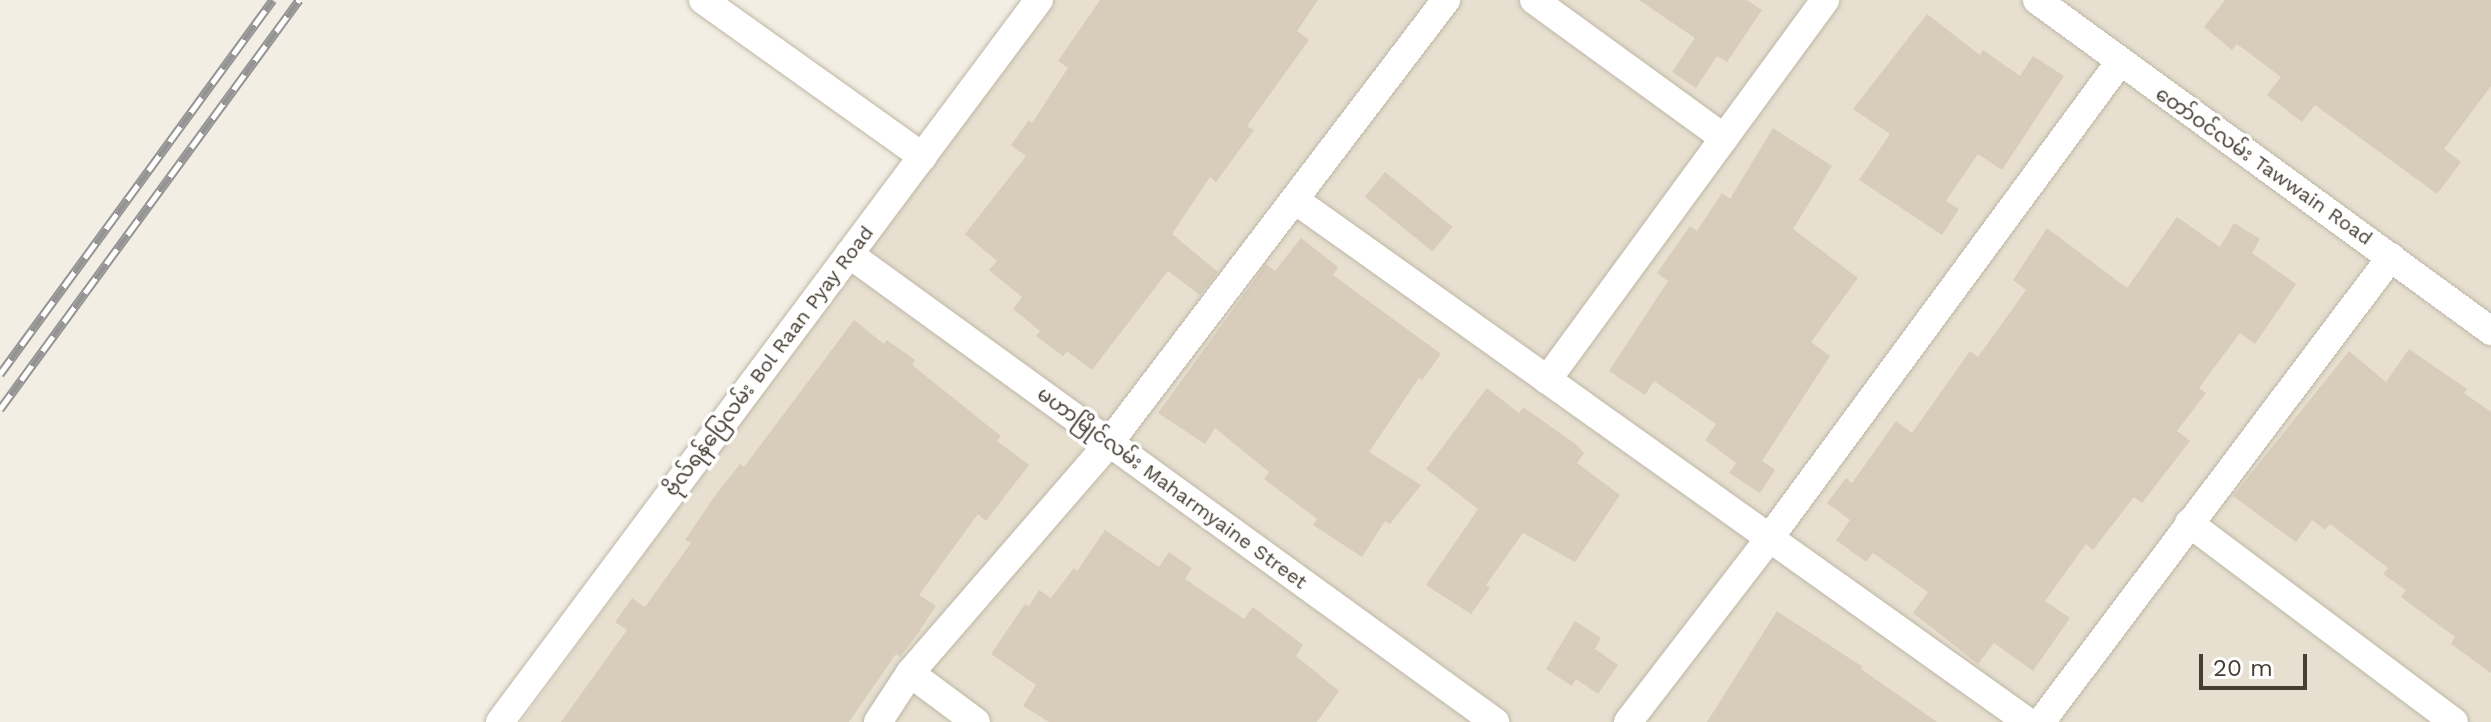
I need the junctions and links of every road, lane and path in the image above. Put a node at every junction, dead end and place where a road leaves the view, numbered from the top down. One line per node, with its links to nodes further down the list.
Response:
1 (703, 0): 9 (street)
2 (1039, 0): 9 (street, ဗိုလ်ရန်ပြေလမ်း Bol Raan Pyay Road)
3 (1446, 0): 10 (street)
4 (1534, 0): 8 (street)
5 (1825, 0): 8 (street)
6 (2037, 0): 7 (street, တော်ဝင်လမ်း Tawwain Road)
7 (2119, 63): 12 (street, တော်ဝင်လမ်း Tawwain Road); 17 (street)
8 (1724, 138): 14 (street)
9 (923, 157): 11 (street, ဗိုလ်ရန်ပြေလမ်း Bol Raan Pyay Road)
10 (1295, 200): 14 (street); 15 (street)
11 (849, 254): 15 (street, မဟာမြိုင်လမ်း Maharmyaine Street); 20 (street, ဗိုလ်ရန်ပြေလမ်း Bol Raan Pyay Road)
12 (2391, 257): 13 (street, တော်ဝင်လမ်း Tawwain Road); 16 (street)
13 (2491, 331)
14 (1547, 380): 17 (street)
15 (1109, 443): 18 (street); 23 (street, မဟာမြိုင်လမ်း Maharmyaine Street)
16 (2189, 523): 19 (street); 26 (street)
17 (1768, 540): 24 (street); 25 (street)
18 (910, 673): 21 (street); 22 (street)
19 (2419, 712): 27 (street)
20 (500, 722)
21 (878, 722)
22 (976, 722)
23 (1495, 722)
24 (1628, 722)
25 (2028, 722)
26 (2041, 722)
27 (2454, 722)

